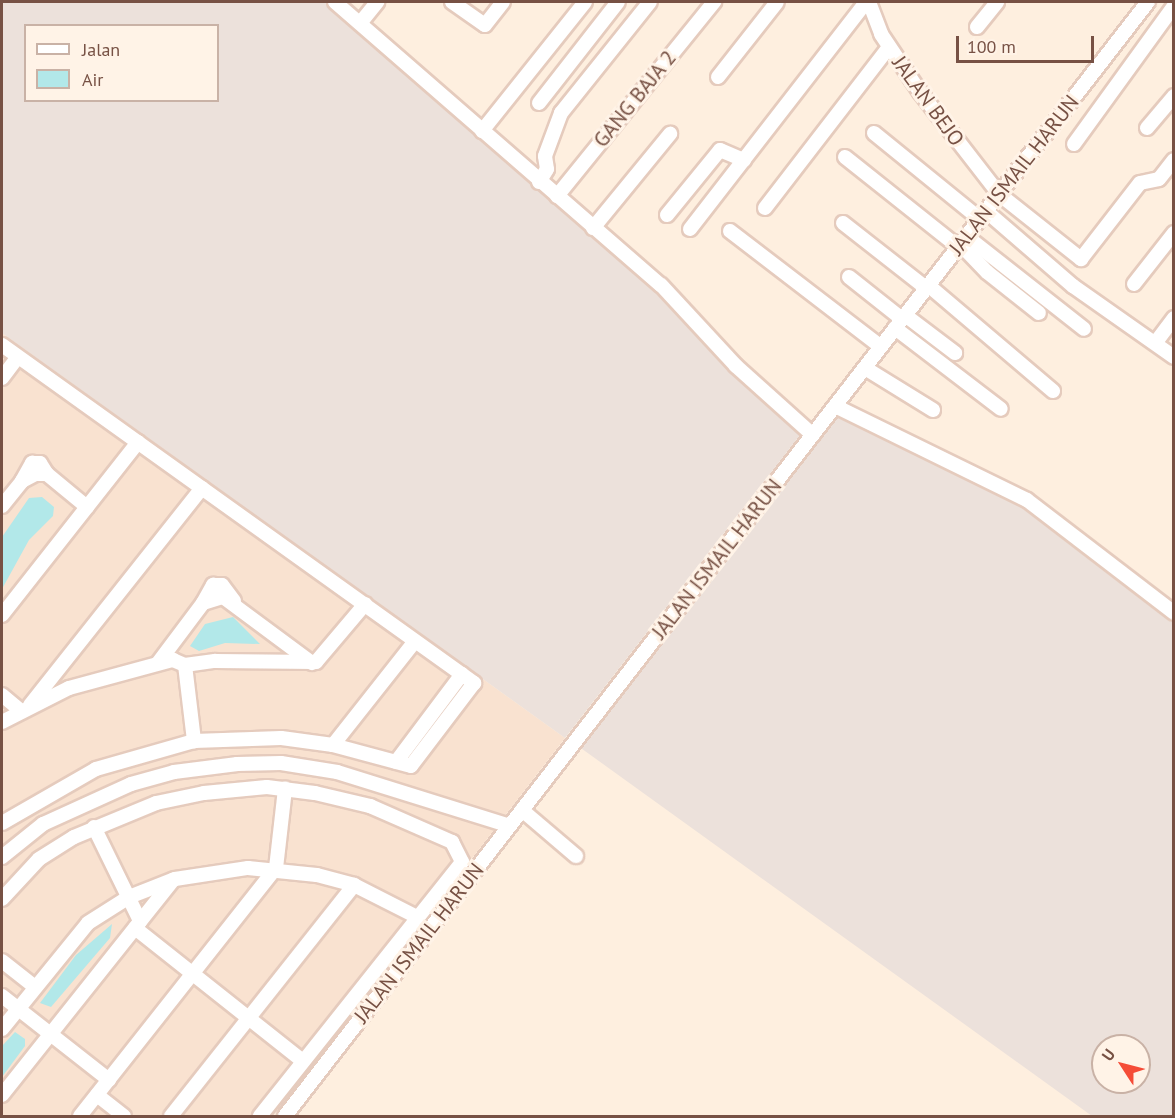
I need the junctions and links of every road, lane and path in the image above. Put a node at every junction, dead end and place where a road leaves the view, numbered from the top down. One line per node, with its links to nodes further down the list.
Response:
1 (335, 2): 14 (street)
2 (377, 2): 14 (street)
3 (452, 2): 4 (street)
4 (503, 2)
5 (585, 2): 20 (street)
6 (618, 2): 19 (street)
7 (650, 2): 28 (street)
8 (714, 2): 30 (street, GANG BAJA 2)
9 (777, 2): 17 (street)
10 (867, 2): 16 (street, JALAN BEJO); 26 (street)
11 (997, 2): 15 (street)
12 (1148, 2): 29 (street, JALAN ISMAIL HARUN)
13 (1173, 6): 24 (street)
14 (361, 22): 20 (street)
15 (977, 27)
16 (889, 47): 29 (street, JALAN BEJO); 31 (street)
17 (718, 77)
18 (1173, 96): 21 (street)
19 (538, 103)
20 (488, 123): 28 (street)
21 (1147, 128)
22 (874, 133): 33 (street)
23 (670, 134): 35 (street)
24 (1074, 144)
25 (845, 157): 39 (street)
26 (744, 160): 32 (street); 36 (street)
27 (1173, 160): 29 (street, JALAN BEJO)
28 (544, 175): 30 (street)
29 (999, 194): 33 (street, JALAN ISMAIL HARUN)
30 (558, 196): 35 (street)
31 (765, 208)
32 (668, 215)
33 (983, 215): 39 (street, JALAN ISMAIL HARUN); 47 (street)
34 (843, 223): 42 (street)
35 (593, 228): 59 (street)
36 (690, 229)
37 (730, 231): 49 (street)
38 (1173, 233): 41 (street)
39 (961, 242): 42 (street, JALAN ISMAIL HARUN); 43 (street); 46 (street)
40 (849, 277): 45 (street)
41 (1134, 284)
42 (927, 287): 45 (street, JALAN ISMAIL HARUN); 55 (street)
43 (1039, 313)
44 (1173, 318): 47 (street)
45 (901, 321): 49 (street, JALAN ISMAIL HARUN); 50 (street); 57 (street)
46 (1084, 329)
47 (1156, 342): 52 (street)
48 (2, 345): 51 (street)
49 (881, 347): 53 (street, JALAN ISMAIL HARUN)
50 (955, 353)
51 (18, 357): 54 (street); 60 (street)
52 (1173, 357)
53 (865, 368): 56 (street, JALAN ISMAIL HARUN); 58 (street)
54 (2, 378)
55 (1053, 391)
56 (835, 406): 59 (street, JALAN ISMAIL HARUN); 65 (street)
57 (1001, 409)
58 (933, 410)
59 (813, 435): 77 (street, JALAN ISMAIL HARUN)
60 (138, 442): 61 (street); 63 (street)
61 (202, 488): 64 (street); 72 (street)
62 (2, 506): 63 (street)
63 (87, 507): 66 (street)
64 (365, 604): 67 (street); 69 (street)
65 (1173, 613)
66 (2, 615)
67 (415, 641): 75 (street); 75 (street)
68 (158, 663): 69 (street); 70 (street); 72 (street)
69 (312, 663): 70 (street)
70 (185, 665): 74 (street)
71 (2, 695): 72 (street)
72 (24, 709): 73 (street)
73 (2, 723)
74 (194, 741): 75 (street); 78 (street)
75 (333, 745)
76 (285, 789): 80 (street); 83 (street); 88 (street)
77 (522, 810): 79 (street, JALAN ISMAIL HARUN); 81 (street)
78 (2, 822)
79 (510, 826): 82 (street); 106 (street, JALAN ISMAIL HARUN)
80 (94, 827): 86 (street); 87 (street)
81 (576, 856)
82 (2, 857)
83 (276, 868): 84 (street); 85 (street); 91 (street)
84 (175, 879): 86 (street); 89 (street)
85 (354, 885): 88 (street); 95 (street)
86 (129, 897): 89 (street); 92 (street)
87 (2, 899)
88 (417, 917): 98 (street)
89 (138, 925): 91 (street); 97 (street)
90 (2, 961): 92 (street)
91 (193, 974): 95 (street); 99 (street)
92 (35, 987): 94 (street)
93 (2, 996): 94 (street)
94 (18, 1009): 96 (street); 97 (street)
95 (248, 1017): 98 (street); 104 (street)
96 (2, 1029)
97 (50, 1034): 99 (street); 100 (street)
98 (303, 1061): 105 (street)
99 (109, 1080): 101 (street)
100 (2, 1095)
101 (97, 1095): 102 (street); 103 (street)
102 (80, 1116)
103 (124, 1116)
104 (171, 1116)
105 (260, 1116)
106 (285, 1116)

